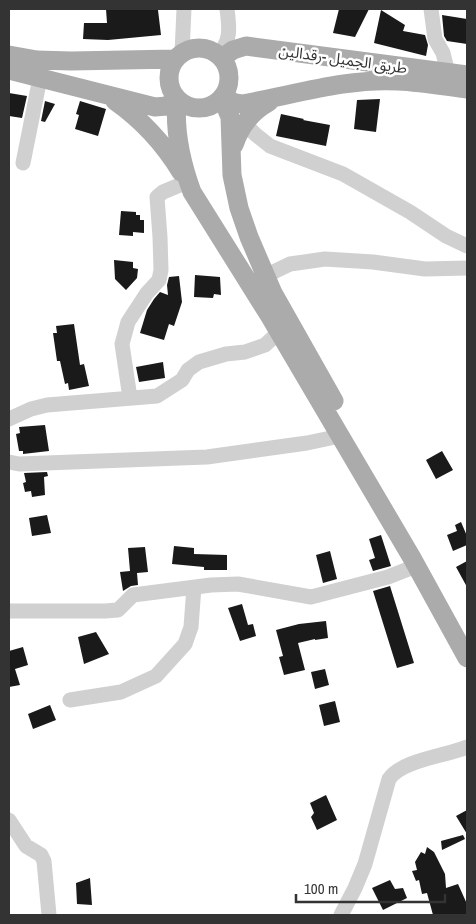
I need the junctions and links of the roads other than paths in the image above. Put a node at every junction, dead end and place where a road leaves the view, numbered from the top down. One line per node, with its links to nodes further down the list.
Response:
1 (184, 9): 5 (street)
2 (227, 9): 6 (street)
3 (430, 9): 8 (street)
4 (9, 55): 5 (main road)
5 (179, 56): 6 (main road); 15 (main road)
6 (220, 56): 8 (main road, طريق الجميل -رقدالين); 14 (main road)
7 (9, 70): 10 (main road)
8 (448, 73): 9 (main road, طريق الجميل -رقدالين)
9 (467, 75)
10 (40, 78): 13 (main road); 18 (street)
11 (467, 89): 12 (main road, طريق الجميل -رقدالين)
12 (283, 96): 14 (main road, طريق الجميل -رقدالين); 16 (main road)
13 (110, 97): 15 (main road); 19 (main road)
14 (222, 98): 15 (main road); 17 (main road)
15 (176, 99): 19 (main road)
16 (244, 122): 17 (main road); 20 (street)
17 (231, 156): 22 (main road)
18 (23, 163)
19 (189, 187): 23 (main road); 25 (street)
20 (467, 246)
21 (467, 268): 22 (street)
22 (264, 276): 23 (main road)
23 (275, 312): 24 (main road); 32 (main road)
24 (279, 332): 25 (street); 27 (main road)
25 (130, 398): 26 (street)
26 (9, 419)
27 (340, 436): 28 (street); 29 (main road)
28 (9, 462)
29 (416, 566): 30 (street); 33 (main road)
30 (194, 587): 31 (street); 34 (street)
31 (9, 610)
32 (467, 631)
33 (467, 658)
34 (70, 700)
35 (467, 747): 38 (street)
36 (9, 820): 37 (street)
37 (50, 915)
38 (342, 915)

